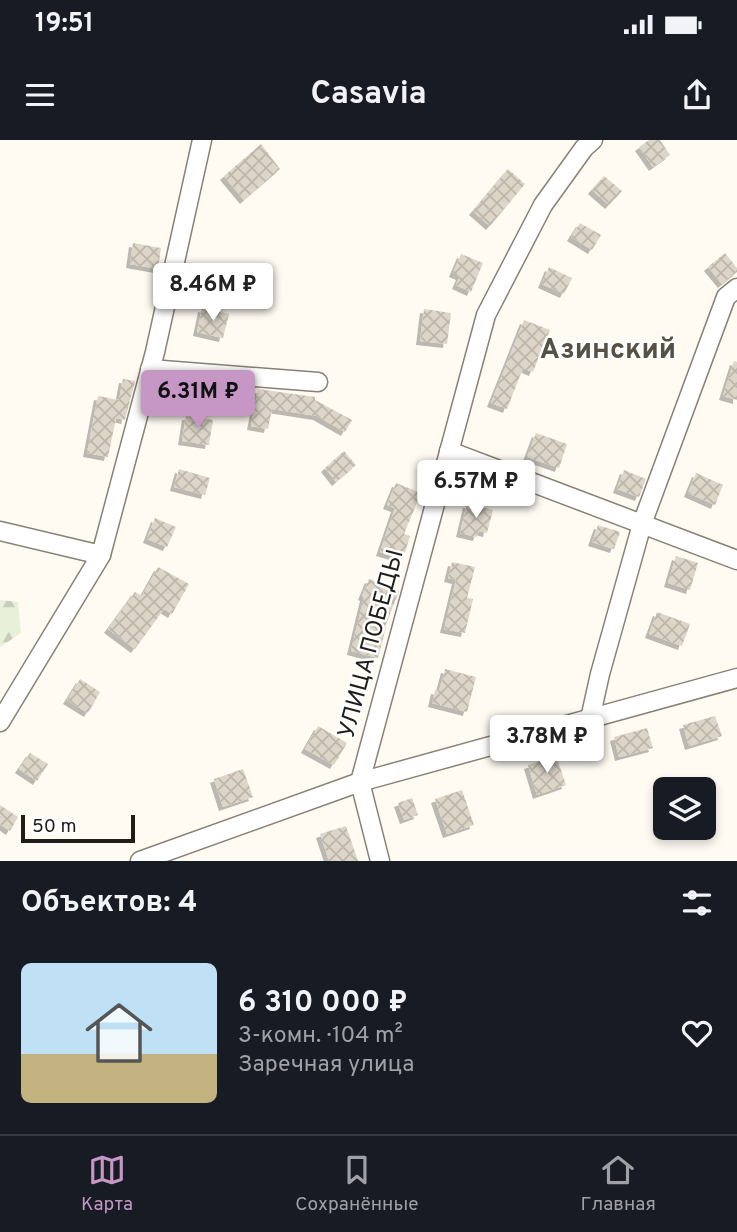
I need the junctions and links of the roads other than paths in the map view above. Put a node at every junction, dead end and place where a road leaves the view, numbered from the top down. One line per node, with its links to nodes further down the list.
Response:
1 (202, 140): 4 (street)
2 (593, 140): 6 (street, УЛИЦА ПОБЕДЫ)
3 (737, 288): 7 (street)
4 (150, 369): 5 (street); 9 (street)
5 (318, 382)
6 (449, 451): 7 (street); 14 (street, УЛИЦА ПОБЕДЫ)
7 (642, 524): 10 (street); 12 (street)
8 (0, 531): 9 (street)
9 (101, 555): 13 (street)
10 (737, 560)
11 (737, 678): 12 (street)
12 (590, 719): 14 (street)
13 (0, 722)
14 (360, 782): 15 (street); 16 (street, УЛИЦА ПОБЕДЫ)
15 (140, 861)
16 (380, 861)

